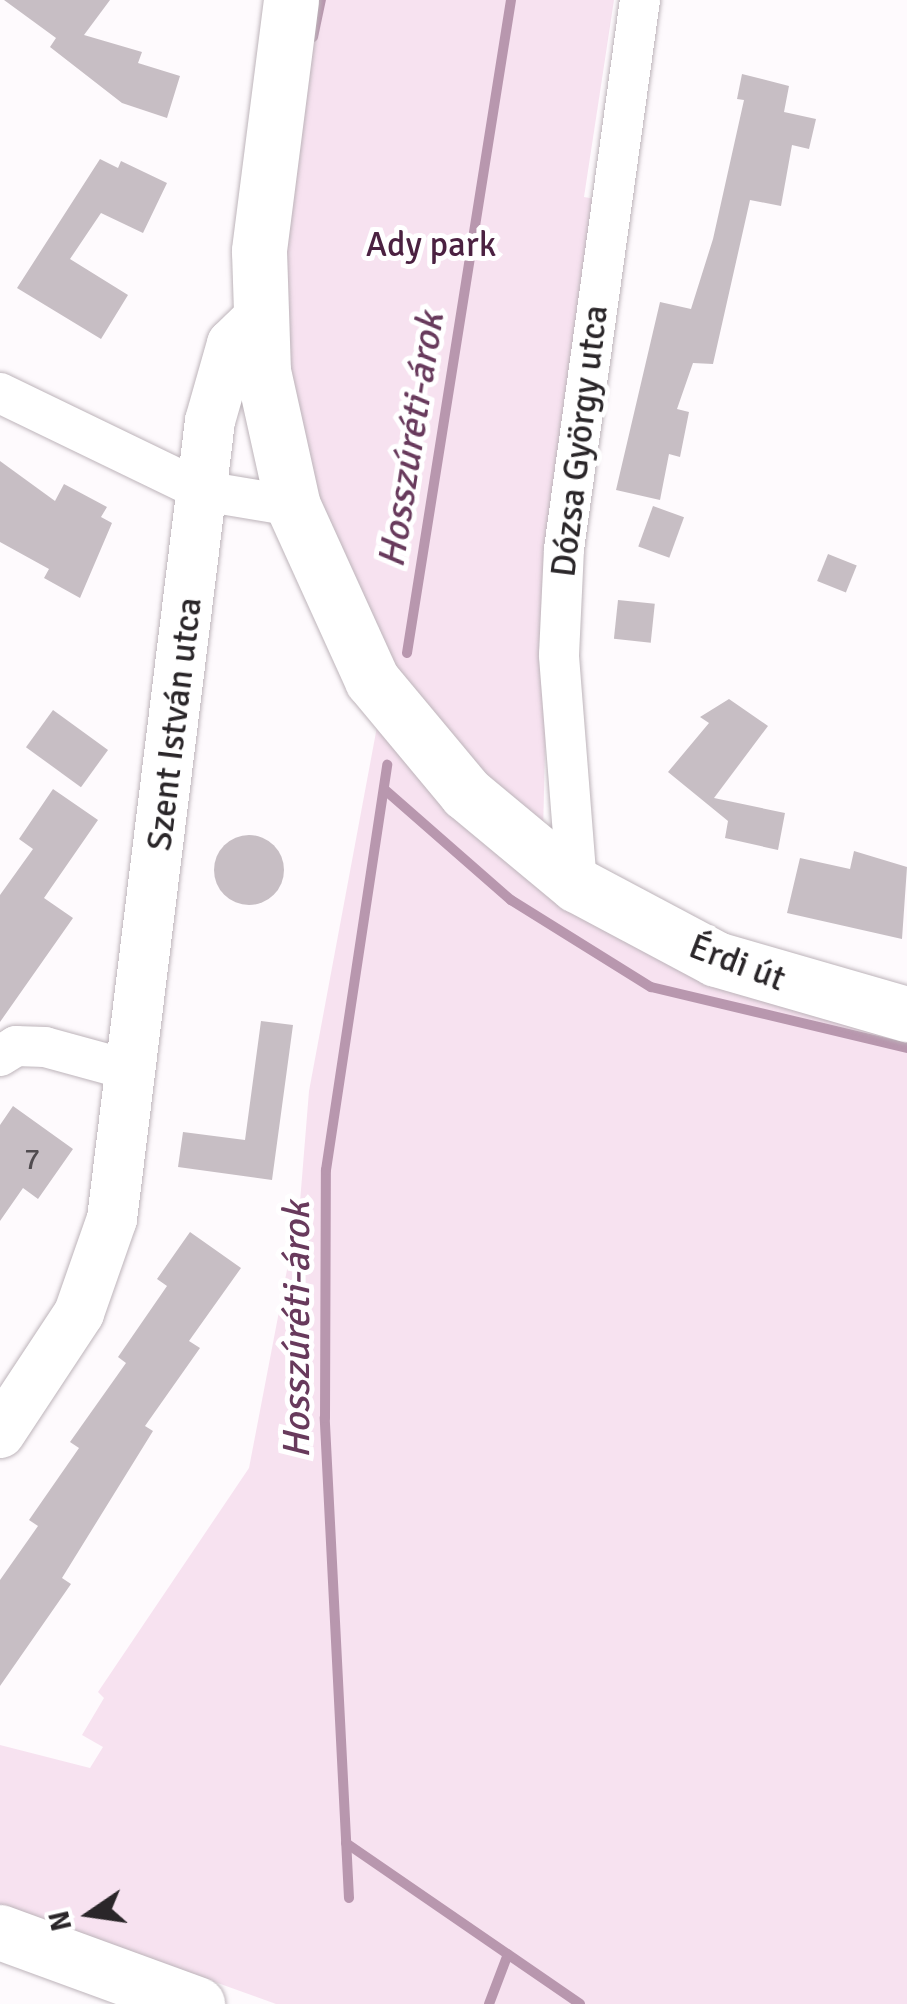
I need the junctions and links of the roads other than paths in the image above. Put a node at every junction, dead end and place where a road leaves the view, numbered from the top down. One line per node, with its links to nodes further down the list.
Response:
1 (291, 0): 3 (main road)
2 (640, 0): 7 (street, Dózsa György utca)
3 (259, 318): 5 (street, Szent István utca); 6 (main road, Érdi út)
4 (0, 393): 5 (street)
5 (203, 491): 6 (street); 10 (street, Szent István utca)
6 (293, 506): 7 (main road, Érdi út)
7 (577, 884): 8 (main road, Érdi út)
8 (907, 1014)
9 (0, 1056): 10 (street)
10 (133, 1071): 11 (street, Szent István utca)
11 (0, 1433)
12 (0, 1932): 13 (main road)
13 (196, 2004)

